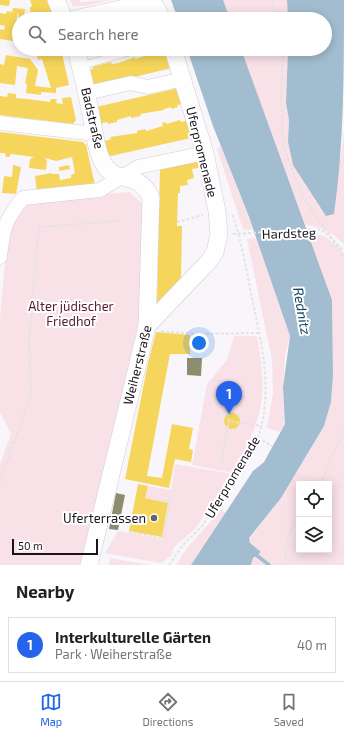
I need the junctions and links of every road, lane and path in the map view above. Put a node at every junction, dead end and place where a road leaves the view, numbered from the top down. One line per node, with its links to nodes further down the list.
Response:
1 (56, 0): 3 (street)
2 (273, 0): 6 (path)
3 (61, 12)
4 (107, 12): 5 (street)
5 (159, 12)
6 (275, 12)
7 (78, 56): 11 (street, Badstraße)
8 (115, 56): 11 (lane)
9 (175, 56): 12 (street, Uferpromenade)
10 (283, 56): 23 (path)
11 (80, 66): 13 (street, Badstraße)
12 (183, 79): 13 (street); 16 (street, Uferpromenade)
13 (87, 93): 15 (street, Badstraße)
14 (0, 123): 15 (street)
15 (95, 134): 17 (street, Badstraße)
16 (205, 152): 17 (street); 18 (street, Uferpromenade)
17 (123, 176): 24 (street); 25 (street, Weiherstraße)
18 (217, 211): 20 (path); 25 (street, Uferpromenade)
19 (120, 221): 35 (path)
20 (177, 222)
21 (239, 235): 22 (path, Hardsteg, bridge); 26 (path, Uferpromenade)
22 (344, 250)
23 (344, 256)
24 (0, 257)
25 (147, 328): 26 (path); 39 (street, Weiherstraße)
26 (260, 333): 29 (path, Uferpromenade)
27 (213, 380): 28 (path)
28 (229, 421): 29 (path); 33 (path)
29 (262, 426): 31 (path, Uferpromenade)
30 (344, 429): 34 (path)
31 (258, 438): 32 (path); 40 (path, Uferpromenade)
32 (272, 446)
33 (221, 462)
34 (321, 481)
35 (0, 482)
36 (159, 500): 38 (path)
37 (298, 517): 41 (path)
38 (129, 532)
39 (89, 565)
40 (169, 565)
41 (286, 565)

